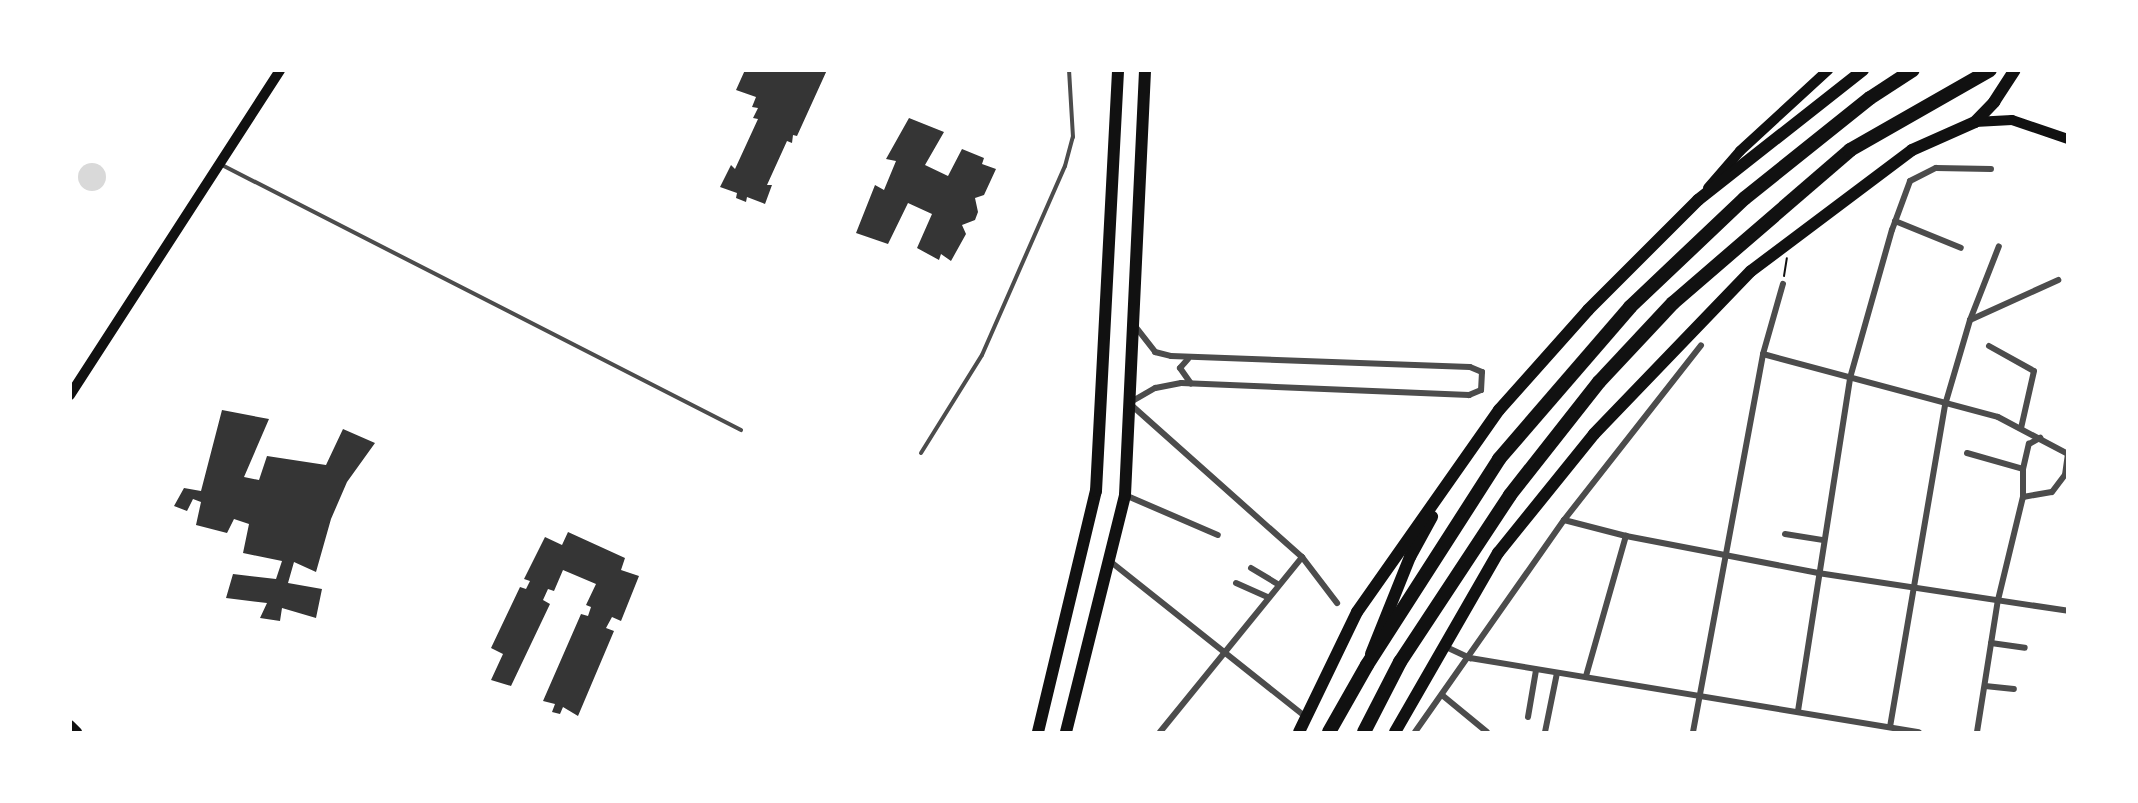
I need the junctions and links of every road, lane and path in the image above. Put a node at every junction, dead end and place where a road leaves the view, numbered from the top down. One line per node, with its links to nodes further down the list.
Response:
1 (280, 70): 12 (main road)
2 (1069, 70): 35 (lane)
3 (1118, 70): 77 (main road)
4 (1145, 70): 22 (main road)
5 (1828, 70): 14 (main road)
6 (1863, 70): 14 (main road)
7 (1913, 70): 65 (highway)
8 (1990, 70): 82 (highway)
9 (2015, 70): 10 (main road)
10 (1975, 122): 11 (main road); 16 (main road)
11 (2067, 139)
12 (219, 163): 29 (main road); 33 (lane)
13 (1991, 169): 15 (street)
14 (1698, 200): 38 (main road)
15 (1895, 221): 18 (street); 27 (street)
16 (1791, 241): 20 (path); 61 (main road)
17 (1999, 246): 21 (street)
18 (1961, 248)
19 (2058, 280): 21 (street)
20 (1783, 284): 25 (street)
21 (1970, 320): 31 (street)
22 (1132, 321): 26 (street); 30 (main road)
23 (1701, 345): 43 (street)
24 (1989, 346): 32 (street)
25 (1763, 354): 27 (street); 49 (street)
26 (1195, 357): 28 (street); 28 (street)
27 (1850, 378): 31 (street); 47 (street)
28 (1191, 384): 30 (street)
29 (70, 395)
30 (1129, 404): 41 (main road); 48 (street)
31 (1945, 405): 32 (street); 55 (street)
32 (2021, 428): 34 (street)
33 (741, 430)
34 (2040, 438): 37 (street); 39 (street)
35 (921, 453)
36 (1967, 453): 39 (street)
37 (2067, 454): 40 (street)
38 (1465, 458): 65 (main road); 74 (main road)
39 (2023, 469): 42 (street)
40 (2066, 475): 42 (street)
41 (1125, 495): 45 (street); 50 (main road)
42 (2023, 497): 57 (street)
43 (1564, 520): 46 (street); 64 (street)
44 (1785, 534): 47 (street)
45 (1218, 535)
46 (1626, 536): 49 (street); 68 (street)
47 (1824, 540): 52 (street)
48 (1302, 556): 54 (street); 58 (street)
49 (1725, 556): 52 (street); 71 (street)
50 (1111, 562): 63 (street); 78 (main road)
51 (1251, 568): 54 (street)
52 (1818, 573): 55 (street); 73 (street)
53 (1236, 583): 56 (street)
54 (1278, 584): 56 (street)
55 (1913, 589): 57 (street); 76 (street)
56 (1268, 597): 63 (street)
57 (1998, 600): 59 (street); 60 (street)
58 (1337, 603)
59 (2067, 611)
60 (1991, 643): 62 (street); 69 (street)
61 (1444, 646): 64 (street); 83 (main road)
62 (2025, 648)
63 (1222, 651): 74 (street); 79 (street)
64 (1470, 658): 66 (street); 72 (street)
65 (1366, 665): 81 (highway)
66 (1536, 670): 67 (street); 75 (street)
67 (1557, 674): 68 (street); 86 (street)
68 (1586, 676): 71 (street)
69 (1985, 686): 70 (street); 89 (street)
70 (2014, 689)
71 (1701, 694): 73 (street); 87 (street)
72 (1442, 695): 84 (street); 85 (street)
73 (1798, 711): 76 (street)
74 (1306, 717): 80 (main road)
75 (1528, 717)
76 (1890, 727): 88 (street)
77 (1038, 732)
78 (1066, 732)
79 (1160, 732)
80 (1299, 732)
81 (1329, 732)
82 (1364, 732)
83 (1395, 732)
84 (1415, 732)
85 (1488, 732)
86 (1545, 732)
87 (1693, 732)
88 (1919, 732)
89 (1977, 732)

